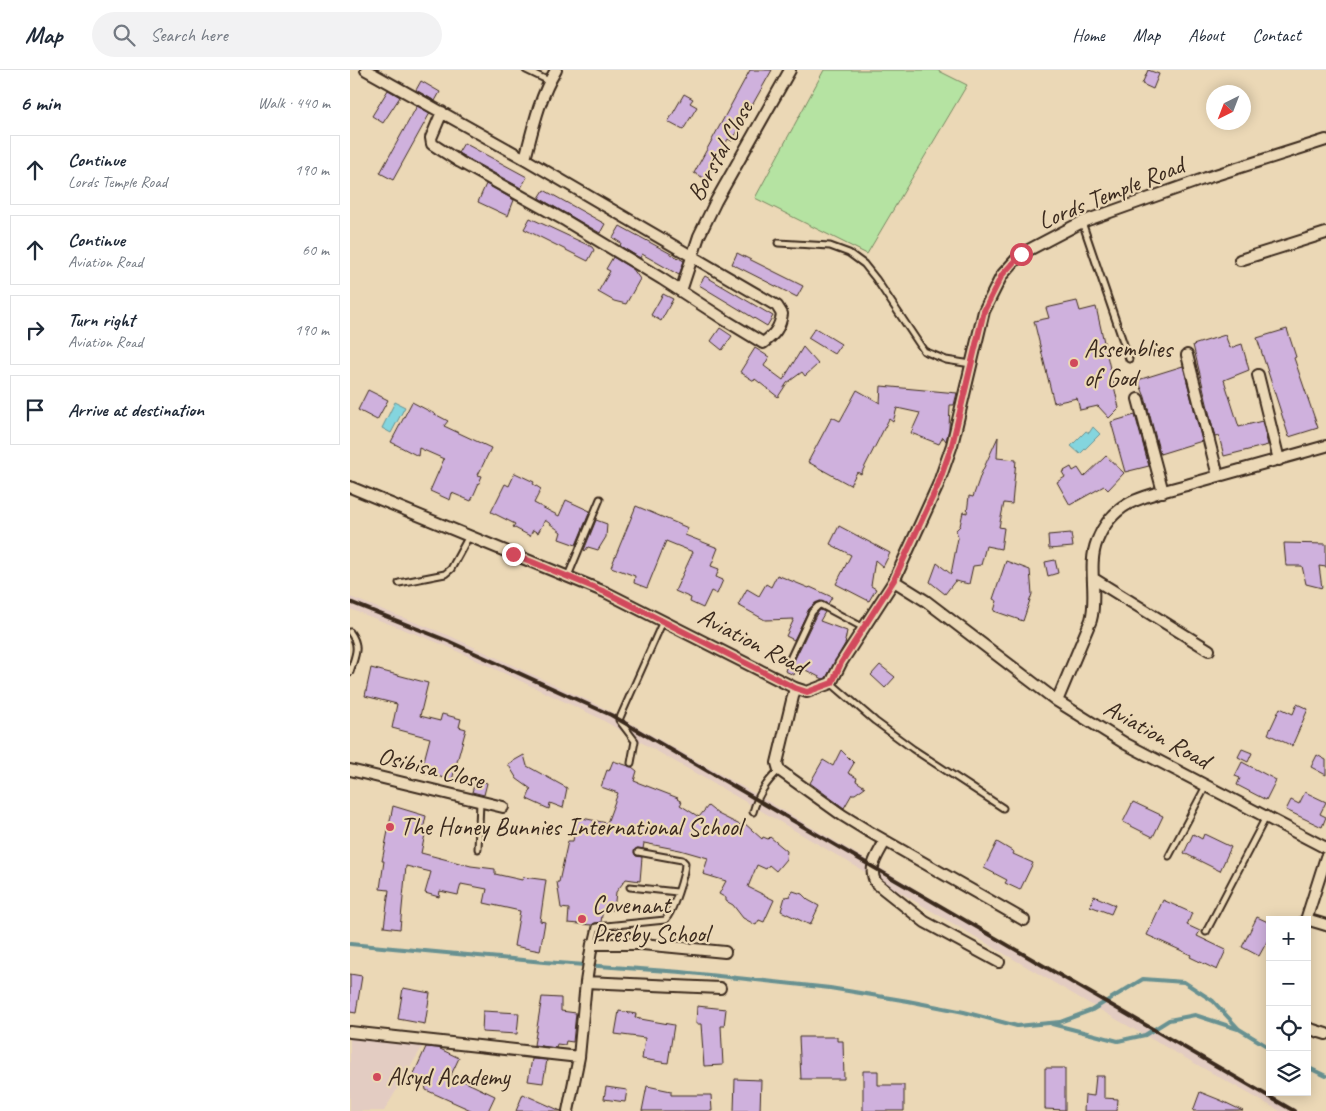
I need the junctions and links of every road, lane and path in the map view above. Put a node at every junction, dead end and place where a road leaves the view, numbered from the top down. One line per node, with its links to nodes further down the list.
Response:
1 (366, 70): 6 (street)
2 (526, 70): 5 (lane)
3 (556, 70): 5 (street)
4 (790, 70): 12 (street, Borstal Close)
5 (549, 81): 8 (street)
6 (442, 112): 8 (street); 14 (street)
7 (1326, 140): 9 (street, Lords Temple Road)
8 (526, 159): 12 (street)
9 (1082, 222): 16 (lane); 17 (street, Lords Temple Road)
10 (1326, 234): 13 (street)
11 (778, 242): 17 (lane)
12 (692, 255): 14 (street, Borstal Close); 14 (street)
13 (1240, 260)
14 (681, 291)
15 (1187, 355): 22 (street)
16 (1129, 359)
17 (971, 364): 29 (street, Lords Temple Road)
18 (1258, 375): 21 (street)
19 (1138, 399): 24 (street)
20 (1326, 446): 21 (street)
21 (1280, 460): 22 (street)
22 (1218, 476): 24 (street)
23 (350, 488): 26 (street, Aviation Road)
24 (1163, 492): 28 (street)
25 (600, 499): 27 (lane)
26 (469, 536): 27 (street, Aviation Road); 30 (lane)
27 (568, 577): 31 (street, Aviation Road)
28 (1094, 579): 34 (street); 39 (street)
29 (894, 580): 32 (street, Aviation Road); 39 (street, Aviation Road)
30 (399, 582)
31 (663, 620): 38 (street, Aviation Road); 40 (lane)
32 (864, 629): 35 (lane); 37 (street, Aviation Road)
33 (350, 632): 36 (lane)
34 (1209, 650)
35 (789, 660)
36 (350, 672)
37 (832, 683): 38 (street, Aviation Road); 46 (lane)
38 (795, 688): 42 (street)
39 (1057, 701): 43 (street, Aviation Road)
40 (631, 763)
41 (350, 770): 44 (street, Osibisa Close)
42 (779, 770): 47 (lane); 49 (street)
43 (1206, 785): 48 (street, Aviation Road); 53 (lane)
44 (480, 802): 45 (street, Osibisa Close); 51 (lane)
45 (503, 807)
46 (1003, 808)
47 (753, 812)
48 (1267, 816): 50 (street, Aviation Road); 61 (lane)
49 (885, 841): 58 (street); 64 (street)
50 (1326, 848)
51 (478, 849)
52 (638, 852): 56 (lane)
53 (1169, 856)
54 (1326, 858): 57 (street)
55 (630, 886): 56 (lane)
56 (677, 892): 62 (lane)
57 (1307, 916)
58 (1024, 920)
59 (1311, 920): 60 (street)
60 (1326, 925)
61 (1206, 932)
62 (591, 948): 63 (street); 65 (street)
63 (725, 952)
64 (999, 962)
65 (586, 982): 66 (street); 70 (street)
66 (720, 988)
67 (1311, 1029): 69 (street)
68 (350, 1032): 70 (street)
69 (1326, 1034)
70 (579, 1057): 71 (street)
71 (568, 1111)

